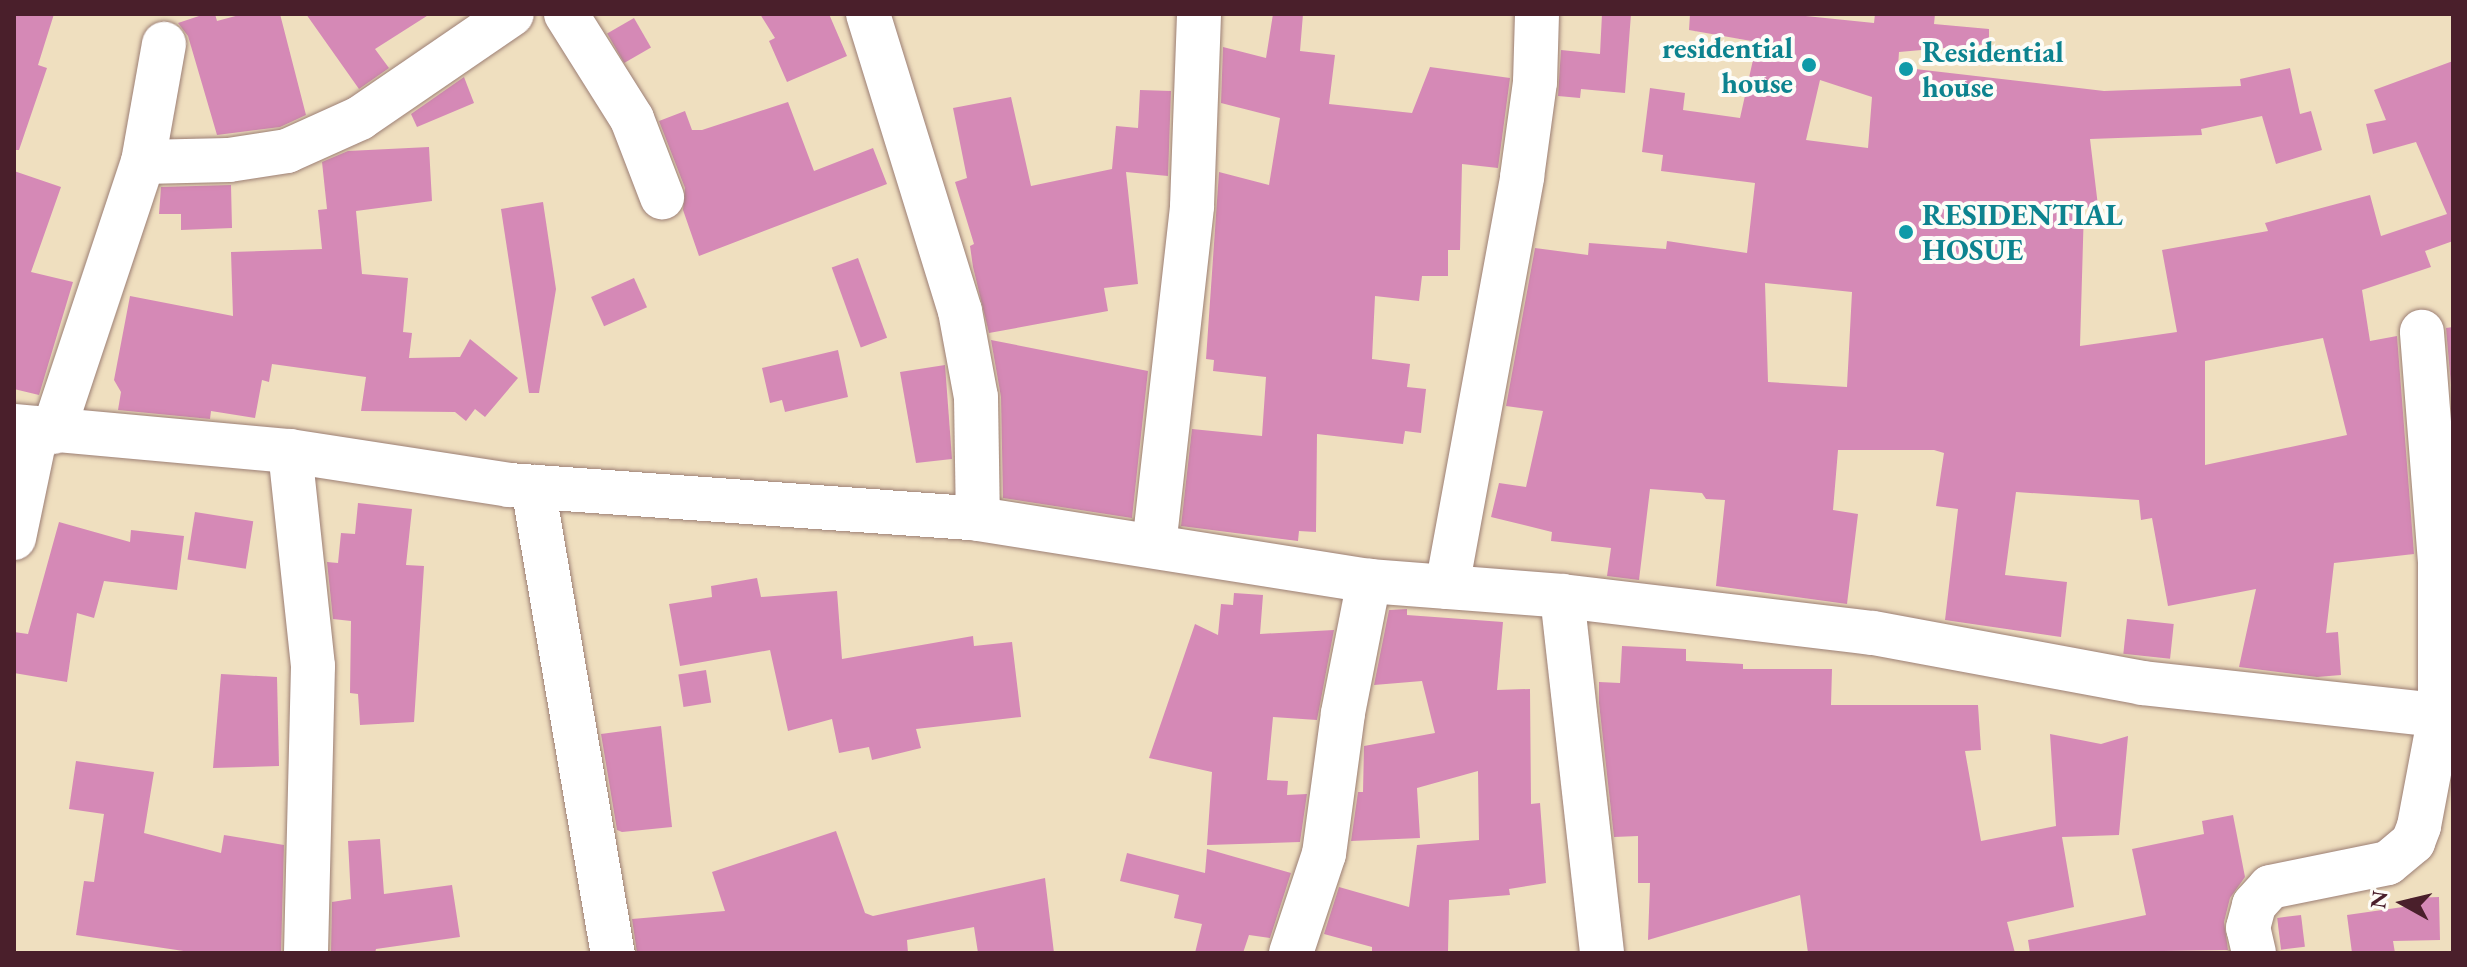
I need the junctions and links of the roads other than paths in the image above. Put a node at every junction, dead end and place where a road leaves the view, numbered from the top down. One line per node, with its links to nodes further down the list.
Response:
1 (512, 14): 7 (street)
2 (566, 14): 8 (street)
3 (868, 14): 13 (street)
4 (1199, 14): 15 (street)
5 (1537, 14): 17 (street)
6 (164, 44): 7 (street)
7 (143, 162): 10 (street)
8 (662, 197)
9 (2422, 332): 19 (street)
10 (35, 429): 11 (street); 14 (street)
11 (290, 451): 12 (street); 20 (street)
12 (533, 487): 13 (street); 21 (street)
13 (978, 519): 15 (street)
14 (14, 538)
15 (1154, 546): 16 (street)
16 (1369, 581): 17 (street); 22 (street)
17 (1447, 587): 18 (street)
18 (1562, 596): 19 (street); 23 (street)
19 (2447, 716): 24 (street)
20 (306, 953)
21 (613, 953)
22 (1291, 953)
23 (1602, 953)
24 (2254, 953)

